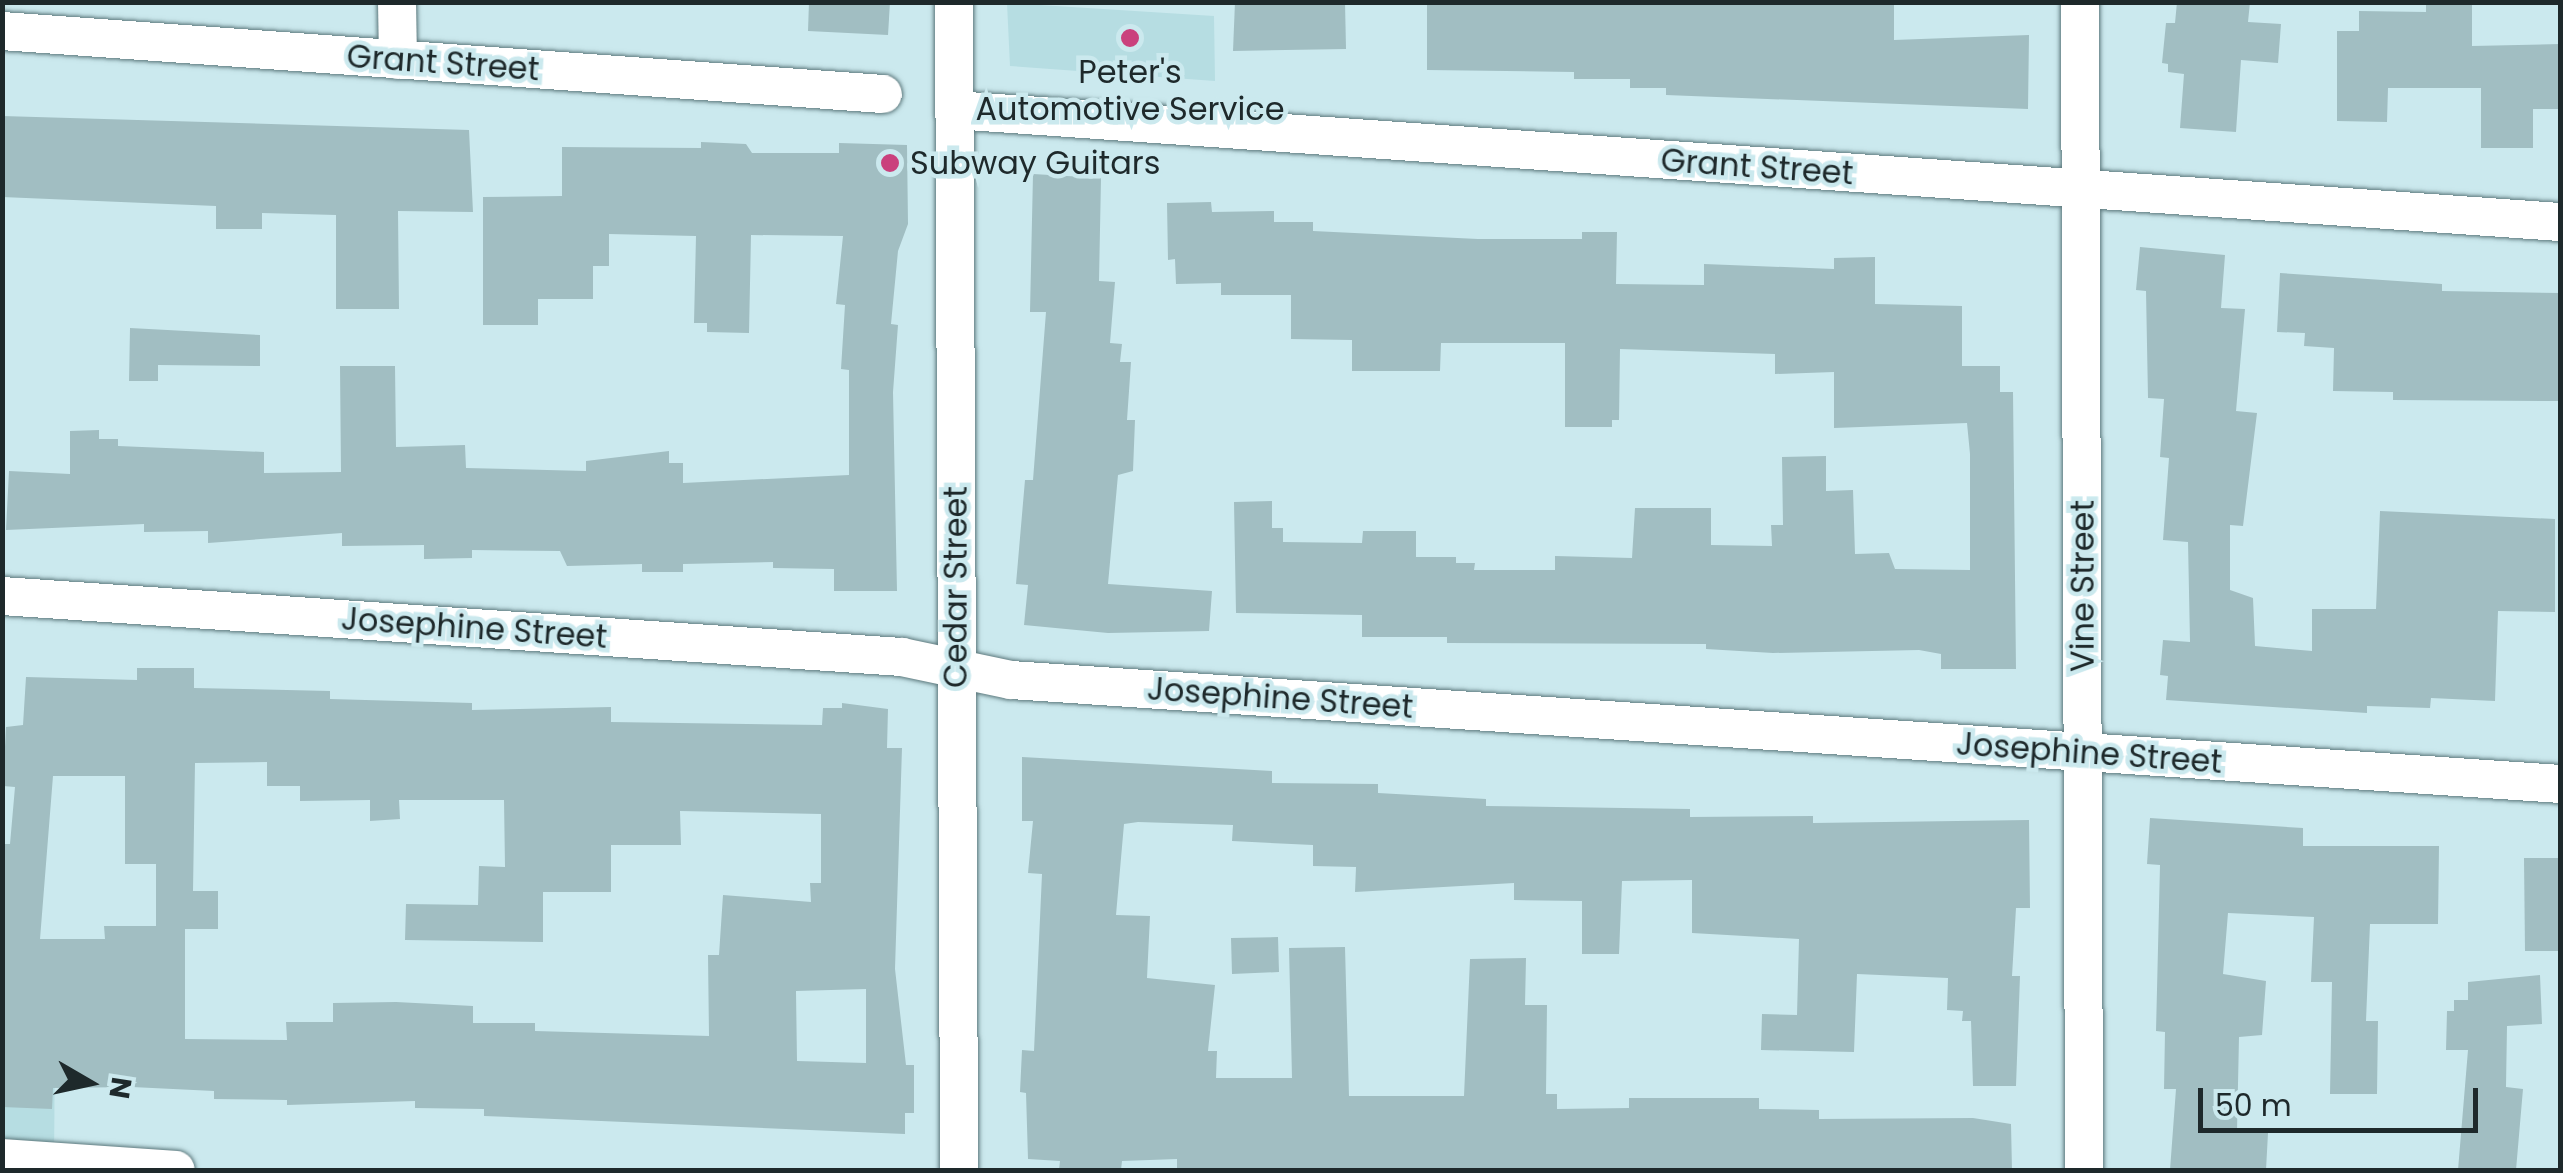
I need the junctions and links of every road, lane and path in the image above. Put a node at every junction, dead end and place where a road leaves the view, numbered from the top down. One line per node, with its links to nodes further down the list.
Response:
1 (397, 2): 5 (street)
2 (954, 2): 7 (street, Cedar Street)
3 (2080, 2): 8 (street, Vine Street)
4 (2, 31): 5 (street, Grant Street)
5 (398, 60): 6 (street, Grant Street)
6 (882, 94)
7 (954, 110): 8 (street, Grant Street); 11 (street, Cedar Street)
8 (2080, 189): 9 (street, Grant Street); 12 (street, Vine Street)
9 (2560, 222)
10 (2, 596): 11 (street, Josephine Street)
11 (957, 669): 12 (street, Josephine Street); 16 (street, Cedar Street)
12 (2084, 752): 13 (street, Josephine Street); 17 (street, Vine Street)
13 (2560, 784)
14 (2, 1158): 15 (street)
15 (176, 1170)
16 (959, 1170)
17 (2084, 1170)

